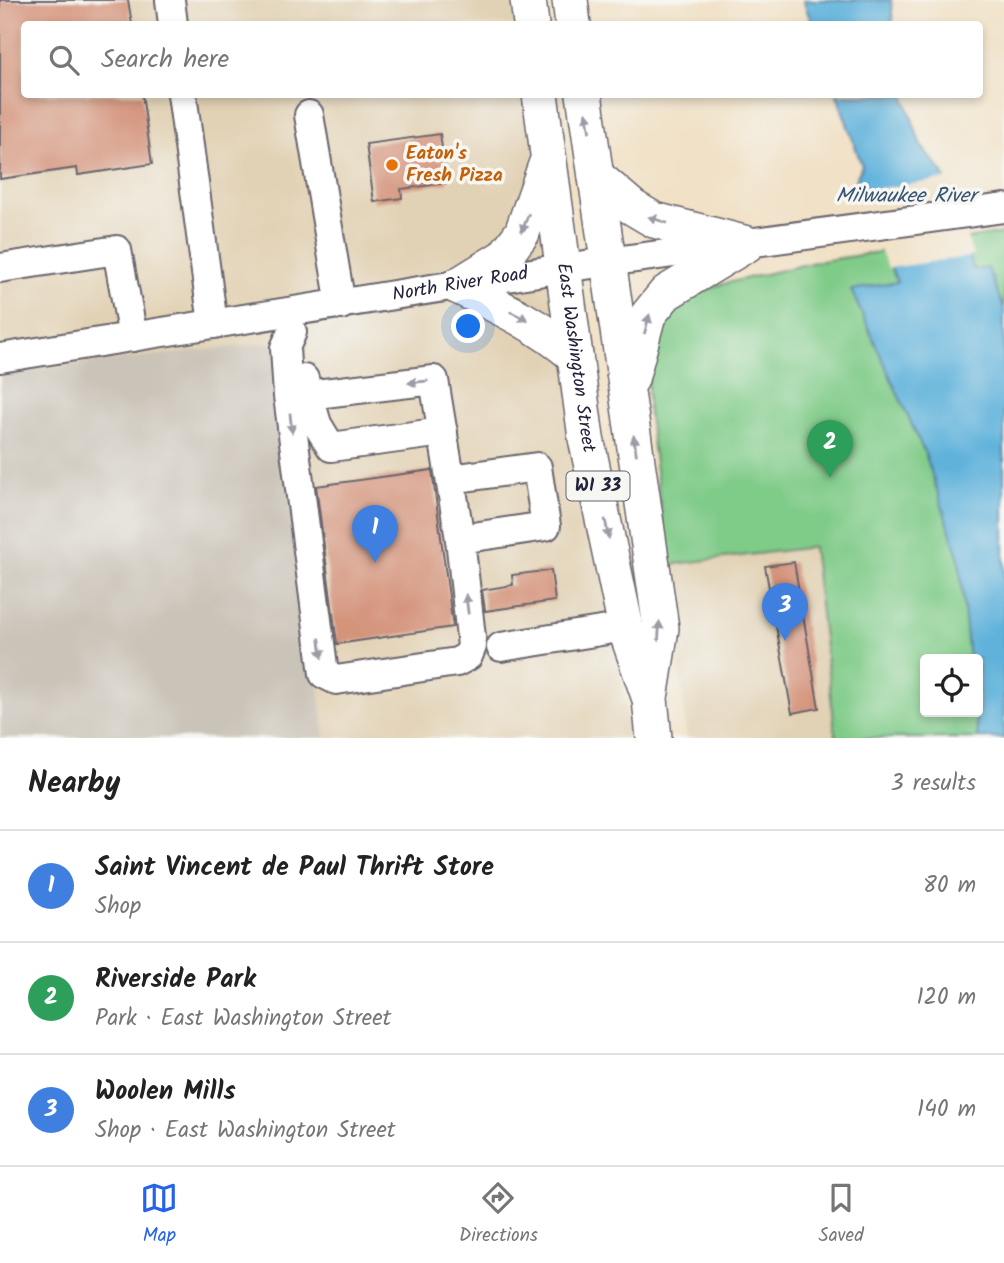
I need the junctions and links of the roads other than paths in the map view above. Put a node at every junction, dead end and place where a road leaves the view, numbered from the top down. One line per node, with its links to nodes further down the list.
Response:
1 (170, 0): 4 (street)
2 (528, 0): 5 (main road)
3 (570, 0): 6 (main road)
4 (173, 21)
5 (531, 21)
6 (573, 21)
7 (184, 98): 21 (street)
8 (541, 98): 11 (main road, East Washington Street / WI 33)
9 (585, 98): 12 (main road, East Washington Street / WI 33, one-way to 9)
10 (309, 115): 19 (street)
11 (549, 159): 17 (main road, East Washington Street / WI 33); 18 (main road, one-way to 18)
12 (596, 176): 14 (main road, one-way to 12); 15 (main road, East Washington Street / WI 33)
13 (993, 210): 14 (street, North River Road)
14 (747, 244): 15 (street, North River Road); 25 (main road, one-way to 14)
15 (608, 262): 17 (street, North River Road); 25 (main road, East Washington Street / WI 33)
16 (0, 268): 22 (street)
17 (563, 268): 18 (street, North River Road); 23 (main road, East Washington Street / WI 33)
18 (457, 286): 19 (street, North River Road); 23 (main road, one-way to 23)
19 (341, 305): 20 (street, North River Road)
20 (291, 322): 21 (street, North River Road); 26 (street); 29 (street, one-way to 29)
21 (214, 324): 22 (street, North River Road)
22 (133, 337): 24 (street, North River Road)
23 (575, 356): 30 (main road, East Washington Street / WI 33, one-way to 30)
24 (0, 358)
25 (627, 389): 32 (main road, East Washington Street / WI 33, one-way to 25)
26 (307, 395): 27 (street); 27 (street, one-way to 26)
27 (443, 432): 28 (street)
28 (451, 479): 29 (street); 29 (street)
29 (460, 539)
30 (626, 627): 31 (street); 32 (main road, East Washington Street / WI 33)
31 (501, 647)
32 (650, 699): 33 (main road, East Washington Street / WI 33)
33 (654, 738)

